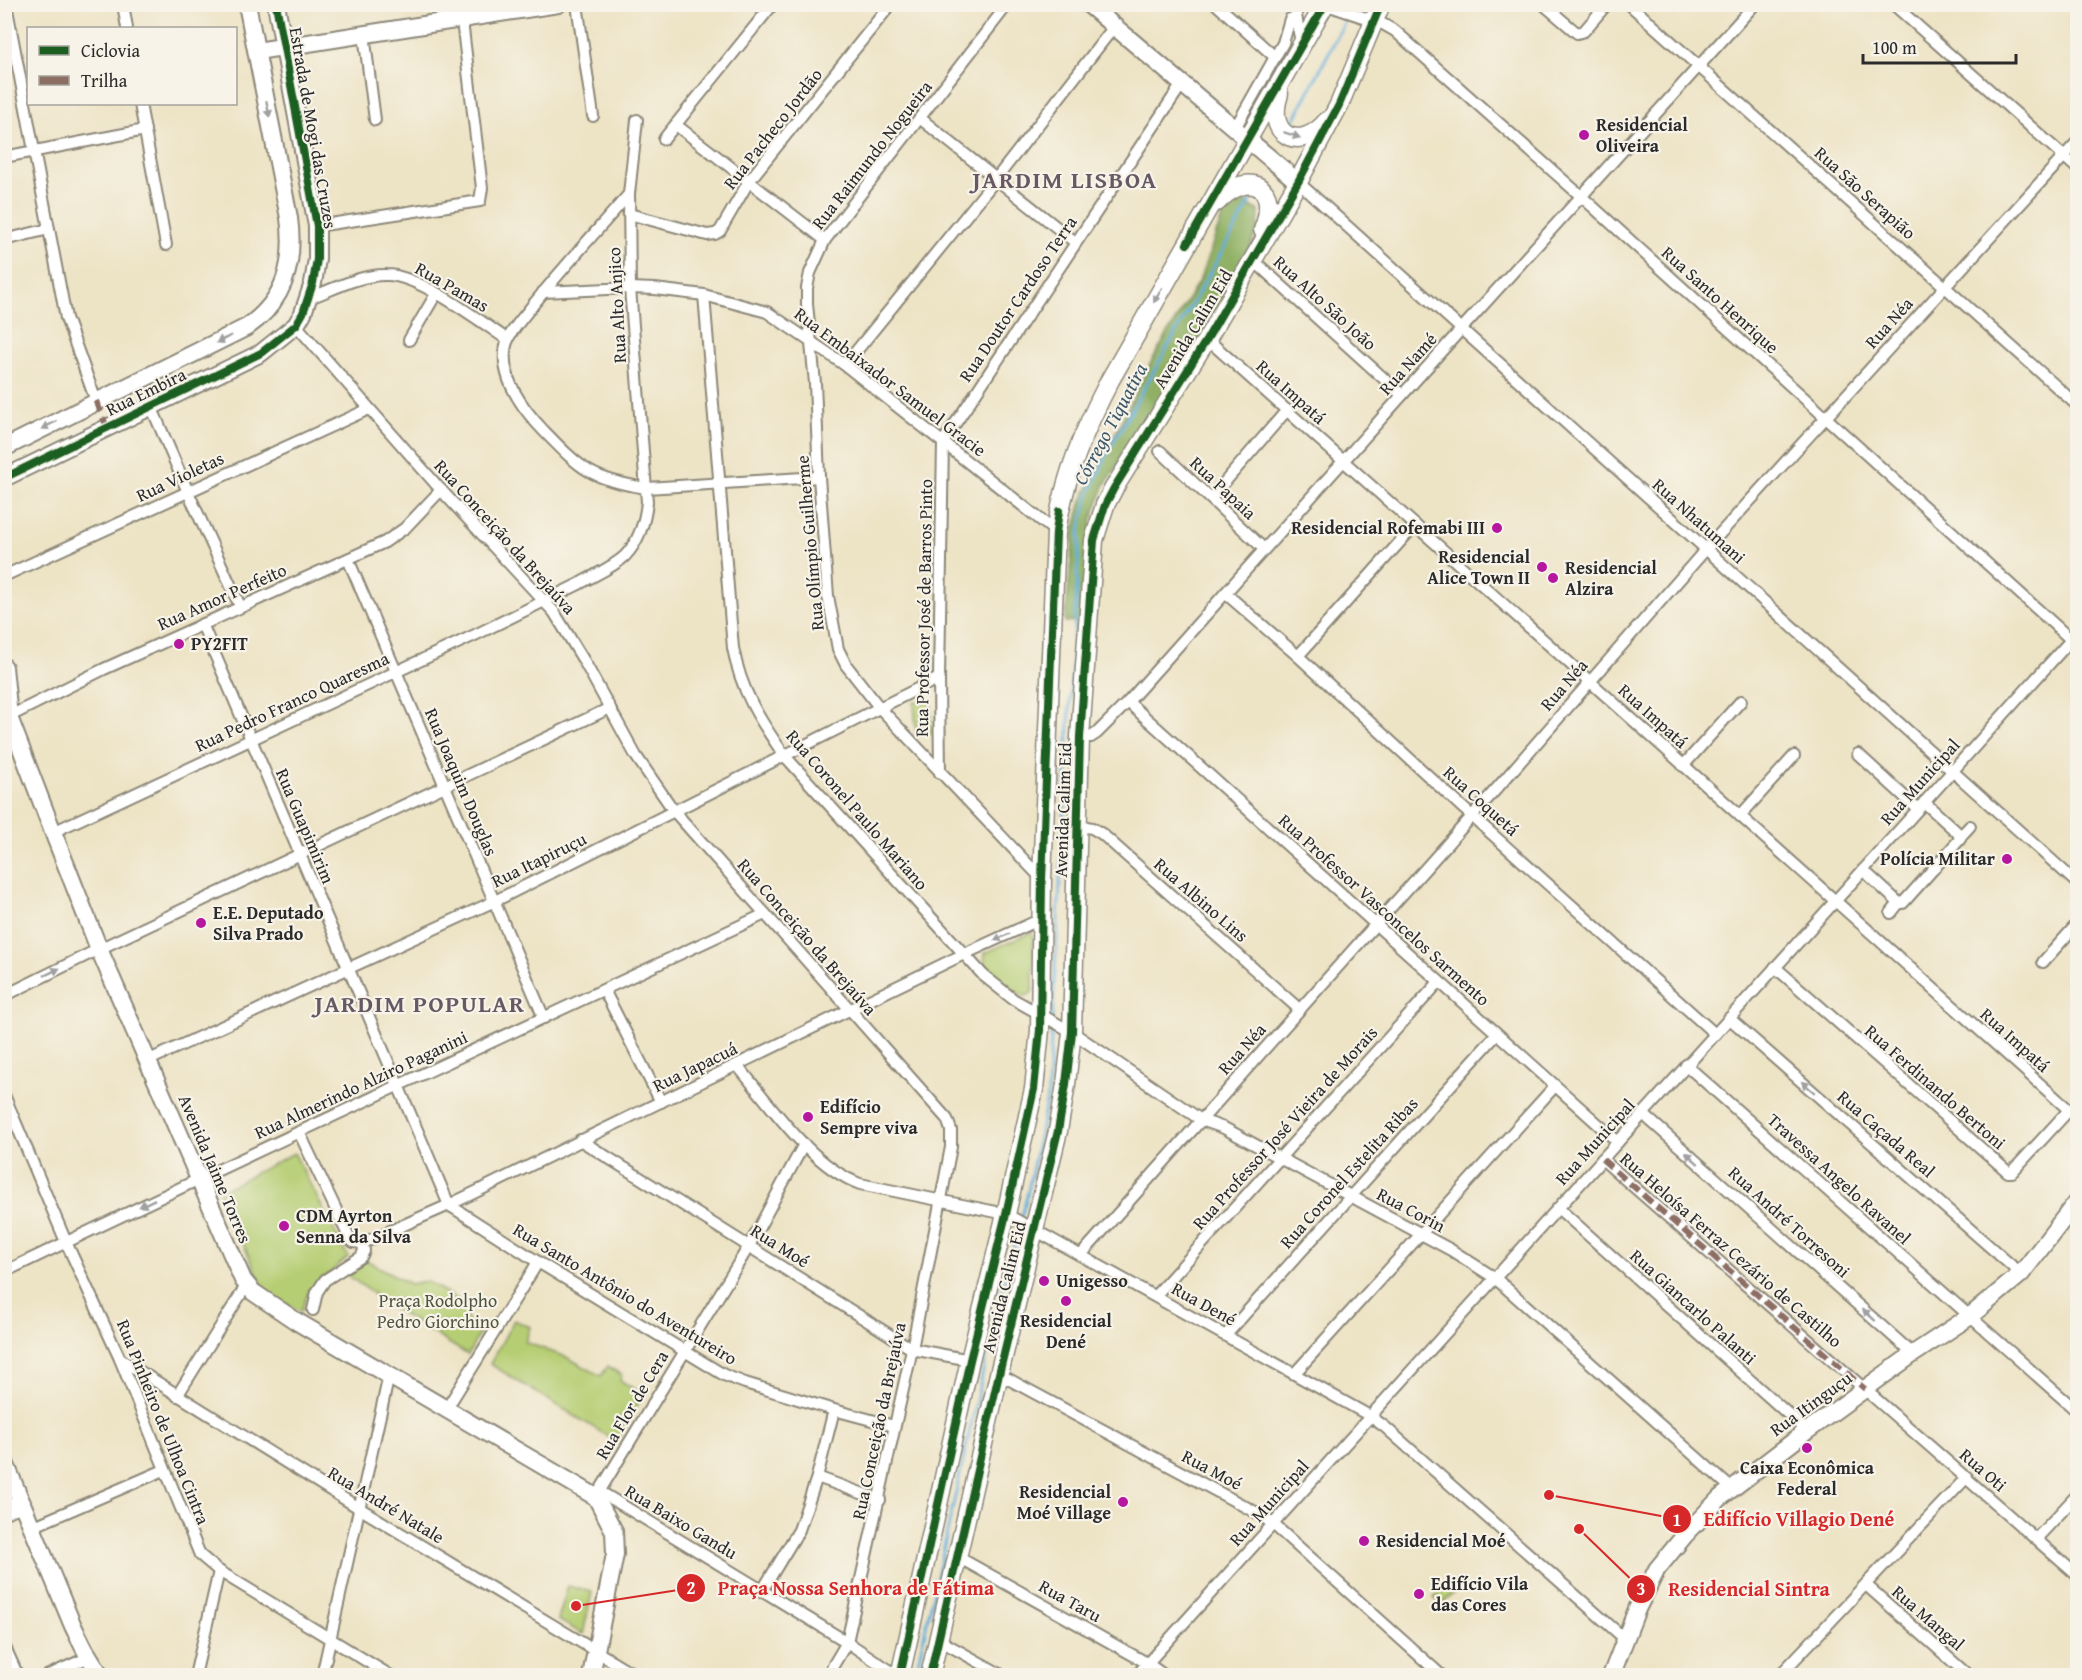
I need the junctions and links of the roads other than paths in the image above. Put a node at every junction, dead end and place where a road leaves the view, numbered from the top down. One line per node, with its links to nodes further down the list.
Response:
1 (6, 4): 42 (street)
2 (123, 4): 22 (street)
3 (247, 4): 27 (main road)
4 (276, 4): 26 (main road, Estrada de Mogi das Cruzes)
5 (558, 4): 19 (main road)
6 (577, 4): 33 (street)
7 (773, 4): 37 (street)
8 (891, 4): 47 (street, Rua Pacheco Jordão)
9 (1008, 4): 34 (street, Rua Raimundo Nogueira)
10 (1088, 4): 23 (main road)
11 (1216, 4): 28 (street)
12 (1294, 4): 25 (street)
13 (1543, 4): 14 (street)
14 (1607, 4)
15 (1629, 4): 29 (street, Rua São Serapião)
16 (1755, 4): 29 (street, Rua Namé)
17 (1893, 4): 43 (street)
18 (1330, 6): 20 (street, Rua Santo Henrique); 25 (main road, Avenida Calim Eid)
19 (461, 11): 24 (main road); 53 (street)
20 (1373, 14): 32 (main road, Avenida Calim Eid); 50 (street, Rua Santo Henrique)
21 (1290, 19): 28 (street)
22 (127, 27)
23 (1113, 28): 30 (main road); 46 (street)
24 (364, 34): 26 (main road); 35 (street)
25 (1302, 44): 28 (main road, Avenida Calim Eid)
26 (285, 47): 27 (main road); 53 (main road, Estrada de Mogi das Cruzes)
27 (257, 51): 74 (main road, Rua Embira, one-way to 74)
28 (1282, 62): 32 (main road, one-way to 32); 39 (main road, Avenida Calim Eid)
29 (1699, 66): 50 (street, Rua Namé); 60 (street, Rua São Serapião)
30 (1182, 84): 39 (main road); 57 (street, Rua Doutor Cardoso Terra)
31 (140, 105): 38 (street)
32 (1339, 105): 48 (main road, Avenida Calim Eid)
33 (594, 116)
34 (921, 119): 46 (street); 56 (street, Rua Raimundo Nogueira)
35 (375, 120)
36 (637, 120): 49 (street, Rua Alto Anjico)
37 (676, 125): 40 (street); 47 (street)
38 (145, 130): 42 (street); 58 (street)
39 (1241, 134): 48 (main road); 52 (main road, Avenida Calim Eid)
40 (664, 140)
41 (2078, 141): 43 (street, Rua Néa)
42 (34, 152): 44 (street); 54 (street)
43 (2064, 156): 45 (street); 60 (street, Rua Néa)
44 (4, 157)
45 (2078, 169)
46 (996, 178): 57 (street); 72 (street)
47 (749, 182): 51 (street, Rua Pacheco Jordão); 56 (street)
48 (1298, 182): 59 (main road, Avenida Calim Eid); 67 (street, Rua Nhatumani)
49 (629, 194): 51 (street, Rua Alto Anjico); 62 (street)
50 (1581, 196): 67 (street, Rua Namé); 79 (street, Rua Santo Henrique)
51 (629, 214): 61 (street, Rua Alto Anjico)
52 (1205, 214): 59 (main road); 92 (main road, Avenida Calim Eid, one-way to 92)
53 (318, 226): 65 (main road, Estrada de Mogi das Cruzes)
54 (49, 229): 55 (street); 74 (street)
55 (4, 240)
56 (825, 240): 71 (street, Rua Raimundo Nogueira)
57 (1075, 242): 80 (street, Rua Doutor Cardoso Terra)
58 (166, 245)
59 (1252, 259): 68 (main road, Avenida Calim Eid); 73 (street, Rua Alto São João)
60 (1945, 286): 76 (street, Rua São Serapião); 79 (street, Rua Néa)
61 (630, 288): 62 (street, Rua Embaixador Samuel Gracie); 64 (street, Rua Embaixador Samuel Gracie); 87 (street, Rua Alto Anjico)
62 (543, 292): 70 (street)
63 (436, 294): 65 (street, Rua Pamas); 69 (street); 70 (street, Rua Pamas)
64 (705, 295): 71 (street, Rua Embaixador Samuel Gracie); 86 (street, Rua Coronel Paulo Mariano)
65 (307, 299): 66 (main road, Estrada de Mogi das Cruzes)
66 (296, 324): 75 (main road, Rua Embira); 77 (street, Rua Conceição da Brejaúva)
67 (1462, 328): 73 (street, Rua Namé); 94 (street, Rua Nhatumani)
68 (1207, 339): 78 (street, Rua Impatá); 112 (main road, Avenida Calim Eid)
69 (409, 340)
70 (508, 340): 87 (street)
71 (812, 342): 72 (street, Rua Embaixador Samuel Gracie); 84 (street, Rua Olímpio Guilherme)
72 (845, 365): 80 (street, Rua Embaixador Samuel Gracie)
73 (1402, 395): 83 (street, Rua Namé)
74 (96, 401): 81 (main road, Rua Embira, one-way to 81)
75 (151, 406): 85 (main road, Rua Embira); 89 (street)
76 (2078, 406)
77 (369, 409): 88 (street, Rua Conceição da Brejaúva); 89 (street, Rua Violetas)
78 (1287, 410): 83 (street, Rua Impatá); 90 (street)
79 (1826, 418): 94 (street, Rua Néa); 101 (street, Rua Santo Henrique)
80 (942, 442): 92 (street, Rua Embaixador Samuel Gracie); 105 (street, Rua Professor José de Barros Pinto)
81 (4, 448)
82 (1160, 451): 90 (street, Rua Papaia)
83 (1343, 461): 91 (street, Rua Impatá); 93 (street, Rua Namé)
84 (819, 477): 86 (street); 109 (street, Rua Olímpio Guilherme)
85 (4, 478)
86 (719, 484): 87 (street); 114 (street, Rua Coronel Paulo Mariano)
87 (647, 488): 98 (street, Rua Alto Anjico)
88 (441, 490): 95 (street, Rua Amor Perfeito); 98 (street, Rua Conceição da Brejaúva)
89 (188, 492): 96 (street, Rua Violetas); 99 (street)
90 (1211, 498): 93 (street, Rua Papaia)
91 (1415, 525): 102 (street); 106 (street, Rua Impatá)
92 (1056, 532): 131 (main road, Avenida Calim Eid)
93 (1264, 549): 97 (street, Rua Namé)
94 (1706, 549): 106 (street, Rua Néa); 118 (street, Rua Nhatumani)
95 (348, 559): 99 (street, Rua Amor Perfeito); 104 (street, Rua Joaquim Douglas)
96 (4, 576)
97 (1225, 593): 102 (street, Rua Coquetá); 108 (street, Rua Namé)
98 (545, 601): 104 (street, Rua Pedro Franco Quaresma); 110 (street, Rua Conceição da Brejaúva)
99 (240, 606): 100 (street, Rua Amor Perfeito)
100 (202, 624): 111 (street, Rua Amor Perfeito); 113 (street, Rua Guapimirim)
101 (2075, 639): 118 (street, Rua Municipal)
102 (1298, 656): 123 (street, Rua Coquetá)
103 (4, 667): 111 (main road, Avenida Jaime Torres)
104 (396, 673): 113 (street, Rua Pedro Franco Quaresma); 120 (street, Rua Joaquim Douglas)
105 (939, 678): 109 (street, Rua Itapiruçu); 119 (street, Rua Professor José de Barros Pinto)
106 (1590, 681): 117 (street, Rua Impatá); 123 (street, Rua Néa)
107 (1741, 701): 117 (street)
108 (1128, 702): 112 (street, Rua Namé); 139 (street, Rua Professor Vasconcelos Sarmento)
109 (879, 707): 114 (street, Rua Itapiruçu); 119 (street, Rua Olímpio Guilherme)
110 (610, 708): 120 (street); 122 (street, Rua Conceição da Brejaúva)
111 (7, 718): 127 (main road, Avenida Jaime Torres)
112 (1080, 737): 125 (main road, Avenida Calim Eid)
113 (250, 738): 127 (street, Rua Pedro Franco Quaresma); 129 (street, Rua Guapimirim)
114 (784, 754): 122 (street, Rua Itapiruçu); 142 (street, Rua Coronel Paulo Mariano)
115 (1858, 754): 121 (street)
116 (1794, 756): 124 (street)
117 (1683, 766): 124 (street, Rua Impatá)
118 (1952, 772): 121 (street, Rua Municipal); 132 (street, Rua Nhatumani)
119 (940, 773): 131 (street, Rua Olímpio Guilherme)
120 (445, 787): 129 (street); 133 (street, Rua Joaquim Douglas)
121 (1921, 806): 128 (street); 130 (street, Rua Municipal)
122 (674, 811): 133 (street, Rua Itapiruçu); 137 (street, Rua Conceição da Brejaúva)
123 (1473, 816): 139 (street, Rua Néa); 156 (street, Rua Coquetá)
124 (1740, 816): 134 (street, Rua Impatá)
125 (1076, 825): 149 (street, Rua Albino Lins); 154 (main road, Avenida Calim Eid)
126 (1970, 826): 128 (street)
127 (53, 832): 141 (main road, Avenida Jaime Torres)
128 (1960, 837): 135 (street)
129 (299, 855): 141 (street); 145 (street, Rua Guapimirim)
130 (1863, 870): 134 (street, Rua Municipal); 135 (street)
131 (1042, 879): 138 (main road, Avenida Calim Eid)
132 (2078, 884)
133 (495, 901): 145 (street, Rua Itapiruçu); 152 (street, Rua Joaquim Douglas)
134 (1834, 902): 144 (street, Rua Municipal); 165 (street, Rua Impatá)
135 (1899, 903): 136 (street)
136 (1891, 913)
137 (765, 914): 147 (street, Rua Almerindo Alziro Paganini); 150 (street, Rua Conceição da Brejaúva)
138 (1041, 920): 142 (street, Rua Japacuá, one-way to 142); 151 (main road, Avenida Calim Eid)
139 (1376, 923): 146 (street, Rua Professor Vasconcelos Sarmento); 149 (street, Rua Néa)
140 (2078, 923): 143 (street)
141 (99, 949): 148 (street, one-way to 141); 157 (main road, Avenida Jaime Torres)
142 (962, 955): 150 (street, Rua Japacuá); 151 (street, Rua Coronel Paulo Mariano)
143 (2043, 962)
144 (1775, 967): 153 (street, Rua Municipal); 165 (street, Rua Ferdinando Bertoni)
145 (347, 968): 157 (street, Rua Itapiruçu); 161 (street, Rua Guapimirim)
146 (1439, 982): 155 (street, Rua Professor Vasconcelos Sarmento); 171 (street, Rua Professor José Vieira de Morais)
147 (604, 990): 152 (street, Rua Almerindo Alziro Paganini); 163 (street)
148 (4, 996)
149 (1299, 1009): 166 (street, Rua Néa)
150 (849, 1010): 158 (street, Rua Japacuá); 176 (street, Rua Conceição da Brejaúva)
151 (1045, 1016): 154 (street, Rua Corin); 179 (main road, Avenida Calim Eid)
152 (544, 1018): 161 (street, Rua Almerindo Alziro Paganini)
153 (1729, 1018): 156 (street, Rua Municipal); 188 (street, Rua Caçada Real, one-way to 153)
154 (1067, 1030): 166 (street, Rua Corin); 180 (main road, Avenida Calim Eid)
155 (1497, 1034): 160 (street, Rua Professor Vasconcelos Sarmento); 174 (street, Rua Coronel Estelita Ribas)
156 (1715, 1034): 159 (street, Rua Municipal)
157 (147, 1061): 173 (main road, Avenida Jaime Torres)
158 (737, 1065): 163 (street, Rua Japacuá); 170 (street, Rua Dené)
159 (1686, 1065): 164 (street, Rua Municipal); 193 (street, Travessa Angelo Ravanel)
160 (1555, 1086): 169 (street, Rua Professor Vasconcelos Sarmento); 181 (street)
161 (399, 1087): 167 (street, Rua Almerindo Alziro Paganini); 177 (street, Rua Guapimirim)
162 (4, 1095): 182 (street, Rua Pinheiro de Ulhoa Cintra)
163 (661, 1102): 168 (street, Rua Japacuá)
164 (1643, 1114): 169 (street, Rua Municipal); 197 (street, Rua André Torresoni, one-way to 164)
165 (2073, 1114)
166 (1201, 1120): 171 (street, Rua Corin); 185 (street, Rua Néa)
167 (299, 1132): 173 (street, Rua Almerindo Alziro Paganini); 183 (street)
168 (580, 1140): 177 (street, Rua Japacuá); 184 (street, Rua Moé)
169 (1618, 1142): 172 (street, Rua Municipal)
170 (804, 1144): 176 (street, Rua Dené); 184 (street, Rua Flor de Cera)
171 (1279, 1158): 174 (street, Rua Corin); 191 (street, Rua Professor José Vieira de Morais)
172 (1602, 1159): 178 (street, Rua Municipal); 203 (street, Rua Heloísa Ferraz Cezário de Castilho)
173 (199, 1178): 182 (street, Rua Almerindo Alziro Paganini, one-way to 182); 190 (main road, Avenida Jaime Torres)
174 (1349, 1196): 181 (street, Rua Corin); 194 (street, Rua Coronel Estelita Ribas)
175 (2078, 1200): 188 (main road, Rua Itinguçu)
176 (941, 1201): 179 (street, Rua Dené); 195 (street, Rua Conceição da Brejaúva)
177 (449, 1205): 183 (street, Rua Japacuá); 186 (street, Rua Santo Antônio do Aventureiro)
178 (1558, 1208): 189 (street, Rua Municipal); 210 (street, Rua Giancarlo Palanti)
179 (1010, 1216): 180 (street, Rua Dené); 199 (main road, Avenida Calim Eid)
180 (1030, 1227): 185 (street, Rua Dené); 201 (main road, Avenida Calim Eid)
181 (1420, 1234): 189 (street, Rua Corin); 200 (street)
182 (66, 1242): 187 (street, Rua Almerindo Alziro Paganini); 198 (street, Rua Pinheiro de Ulhoa Cintra)
183 (363, 1243): 192 (street)
184 (748, 1246): 195 (street, Rua Moé); 196 (street, Rua Flor de Cera)
185 (1081, 1255): 191 (street, Rua Dené)
186 (538, 1262): 196 (street, Rua Santo Antônio do Aventureiro); 205 (street)
187 (4, 1272)
188 (2021, 1274): 193 (main road, Rua Itinguçu)
189 (1495, 1278): 208 (street, Rua Municipal); 215 (street, Rua Corin)
190 (246, 1286): 202 (main road, Avenida Jaime Torres); 204 (street)
191 (1155, 1296): 194 (street, Rua Dené)
192 (313, 1310)
193 (1969, 1317): 197 (main road, Rua Itinguçu); 207 (street, Travessa Angelo Ravanel)
194 (1226, 1335): 200 (street, Rua Dené)
195 (912, 1349): 199 (street, Rua Moé); 209 (street, Rua Conceição da Brejaúva)
196 (683, 1352): 206 (street, Rua Santo Antônio do Aventureiro); 216 (street, Rua Flor de Cera)
197 (1913, 1354): 203 (main road, Rua Itinguçu)
198 (120, 1359): 204 (street, Rua André Natale); 212 (street, Rua Pinheiro de Ulhoa Cintra)
199 (970, 1360): 248 (main road, Avenida Calim Eid)
200 (1295, 1373): 208 (street, Rua Dené)
201 (999, 1374): 222 (street, Rua Moé); 225 (main road, Avenida Calim Eid)
202 (389, 1375): 205 (main road, Avenida Jaime Torres); 220 (street)
203 (1865, 1389): 210 (main road, Rua Itinguçu); 214 (street, Rua Oti)
204 (177, 1395): 220 (street, Rua André Natale)
205 (447, 1408): 216 (main road, Avenida Jaime Torres)
206 (834, 1410): 209 (street, Rua Santo Antônio do Aventureiro); 213 (street)
207 (2078, 1412)
208 (1370, 1416): 222 (street, Rua Municipal); 231 (street, Rua Dené)
209 (894, 1426): 218 (street, Rua Conceição da Brejaúva)
210 (1807, 1431): 215 (main road, Rua Itinguçu)
211 (4, 1460): 219 (main road)
212 (164, 1470): 223 (street); 226 (street, Rua Pinheiro de Ulhoa Cintra)
213 (817, 1477): 218 (street); 229 (street)
214 (1967, 1478): 224 (street, Rua Oti); 228 (street)
215 (1731, 1488): 231 (main road, Rua Itinguçu)
216 (597, 1494): 229 (street, Rua Baixo Gandu); 235 (main road)
217 (2078, 1494): 224 (street)
218 (879, 1500): 233 (street, Rua Conceição da Brejaúva)
219 (22, 1503): 221 (main road); 223 (main road)
220 (359, 1508): 230 (street); 235 (street, Rua André Natale)
221 (4, 1510)
222 (1273, 1524): 237 (street, Rua Municipal); 253 (street, Rua Moé)
223 (32, 1527): 236 (main road)
224 (2036, 1539): 227 (street, Rua Oti)
225 (958, 1557): 232 (main road, Avenida Calim Eid); 237 (street, Rua Taru)
226 (219, 1571): 230 (street, Rua Pinheiro de Ulhoa Cintra); 241 (street)
227 (2078, 1576)
228 (1866, 1585): 255 (street); 256 (street, Rua Mangal)
229 (762, 1591): 233 (street, Rua Baixo Gandu)
230 (330, 1639): 242 (street); 243 (street, Rua Pinheiro de Ulhoa Cintra)
231 (1625, 1639): 254 (main road, Rua Itinguçu)
232 (939, 1640): 249 (main road, Avenida Calim Eid); 250 (street)
233 (848, 1642): 247 (street, Rua Conceição da Brejaúva); 248 (street, Rua Baixo Gandu)
234 (4, 1645): 238 (street)
235 (592, 1648): 244 (main road); 245 (main road); 246 (street, Rua André Natale)
236 (89, 1657): 239 (street); 240 (main road)
237 (1147, 1664): 251 (street, Rua Municipal); 252 (street, Rua Taru)
238 (18, 1676)
239 (47, 1676)
240 (101, 1676)
241 (195, 1676)
242 (322, 1676)
243 (391, 1676)
244 (581, 1676)
245 (591, 1676)
246 (637, 1676)
247 (827, 1676)
248 (899, 1676)
249 (930, 1676)
250 (1004, 1676)
251 (1136, 1676)
252 (1165, 1676)
253 (1442, 1676)
254 (1611, 1676)
255 (1779, 1676)
256 (1969, 1676)

